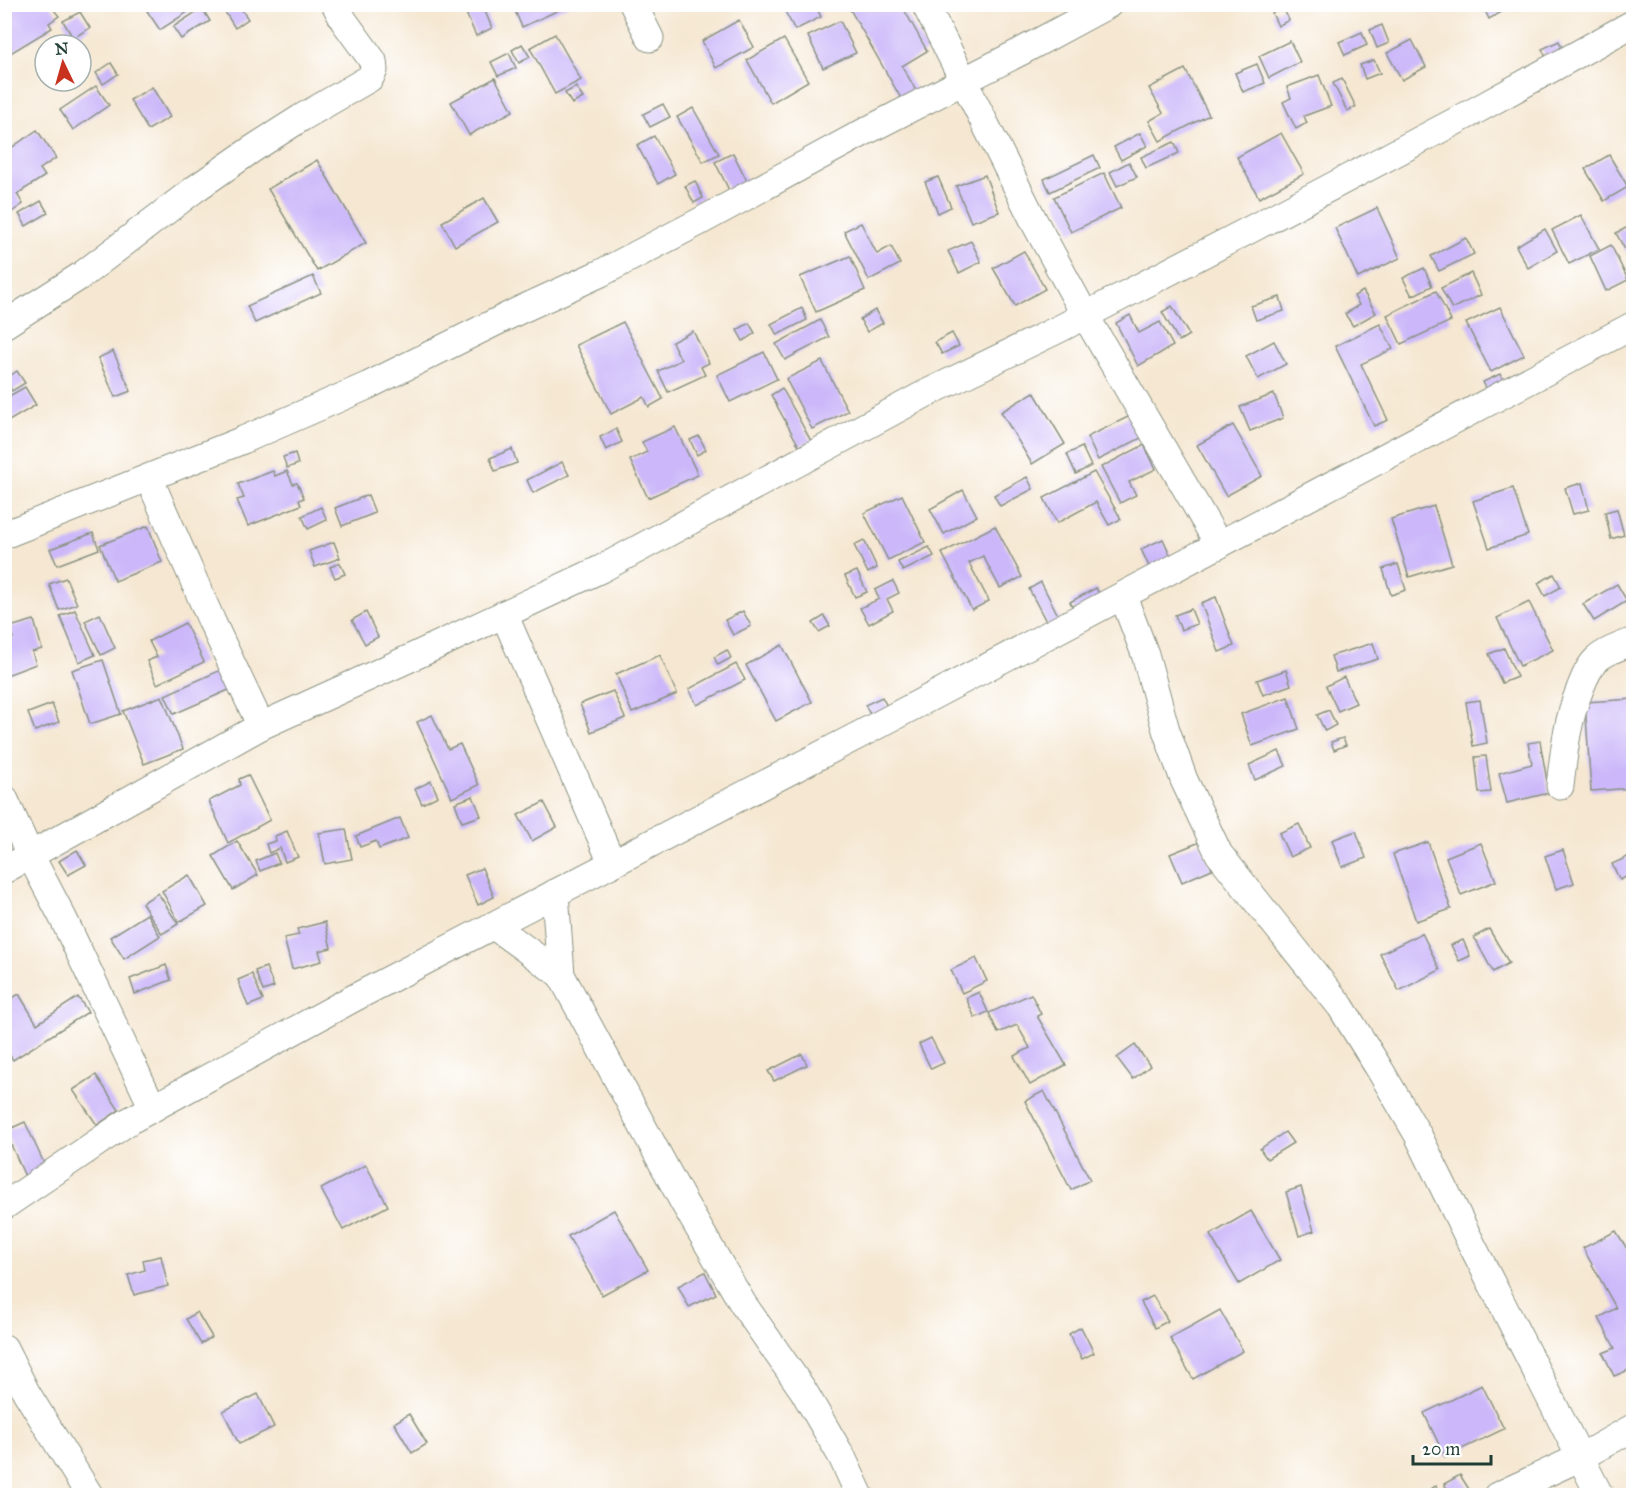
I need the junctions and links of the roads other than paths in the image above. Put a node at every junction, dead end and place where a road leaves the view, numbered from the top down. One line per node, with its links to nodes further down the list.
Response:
1 (335, 4): 9 (street)
2 (633, 4): 6 (street)
3 (926, 4): 7 (street)
4 (1109, 4): 7 (street)
5 (1628, 22): 8 (street)
6 (650, 38)
7 (963, 81): 8 (street); 11 (street)
8 (1085, 315): 13 (street); 15 (street)
9 (4, 325)
10 (1634, 325): 13 (street)
11 (148, 478): 12 (street); 17 (street)
12 (4, 535)
13 (1219, 544): 14 (street)
14 (1123, 596): 21 (street); 30 (street)
15 (504, 615): 17 (street); 21 (street)
16 (1634, 641): 18 (street)
17 (261, 726): 20 (street)
18 (1560, 786)
19 (4, 798): 20 (street)
20 (30, 855): 22 (street); 26 (street)
21 (612, 863): 23 (street)
22 (4, 870)
23 (555, 893): 24 (street); 25 (street)
24 (494, 926): 25 (street); 26 (street)
25 (561, 975): 32 (street)
26 (153, 1108): 27 (street)
27 (4, 1206)
28 (4, 1348): 31 (street)
29 (1634, 1427): 30 (street)
30 (1581, 1457): 33 (street); 34 (street)
31 (90, 1496)
32 (860, 1496)
33 (1497, 1496)
34 (1600, 1496)

